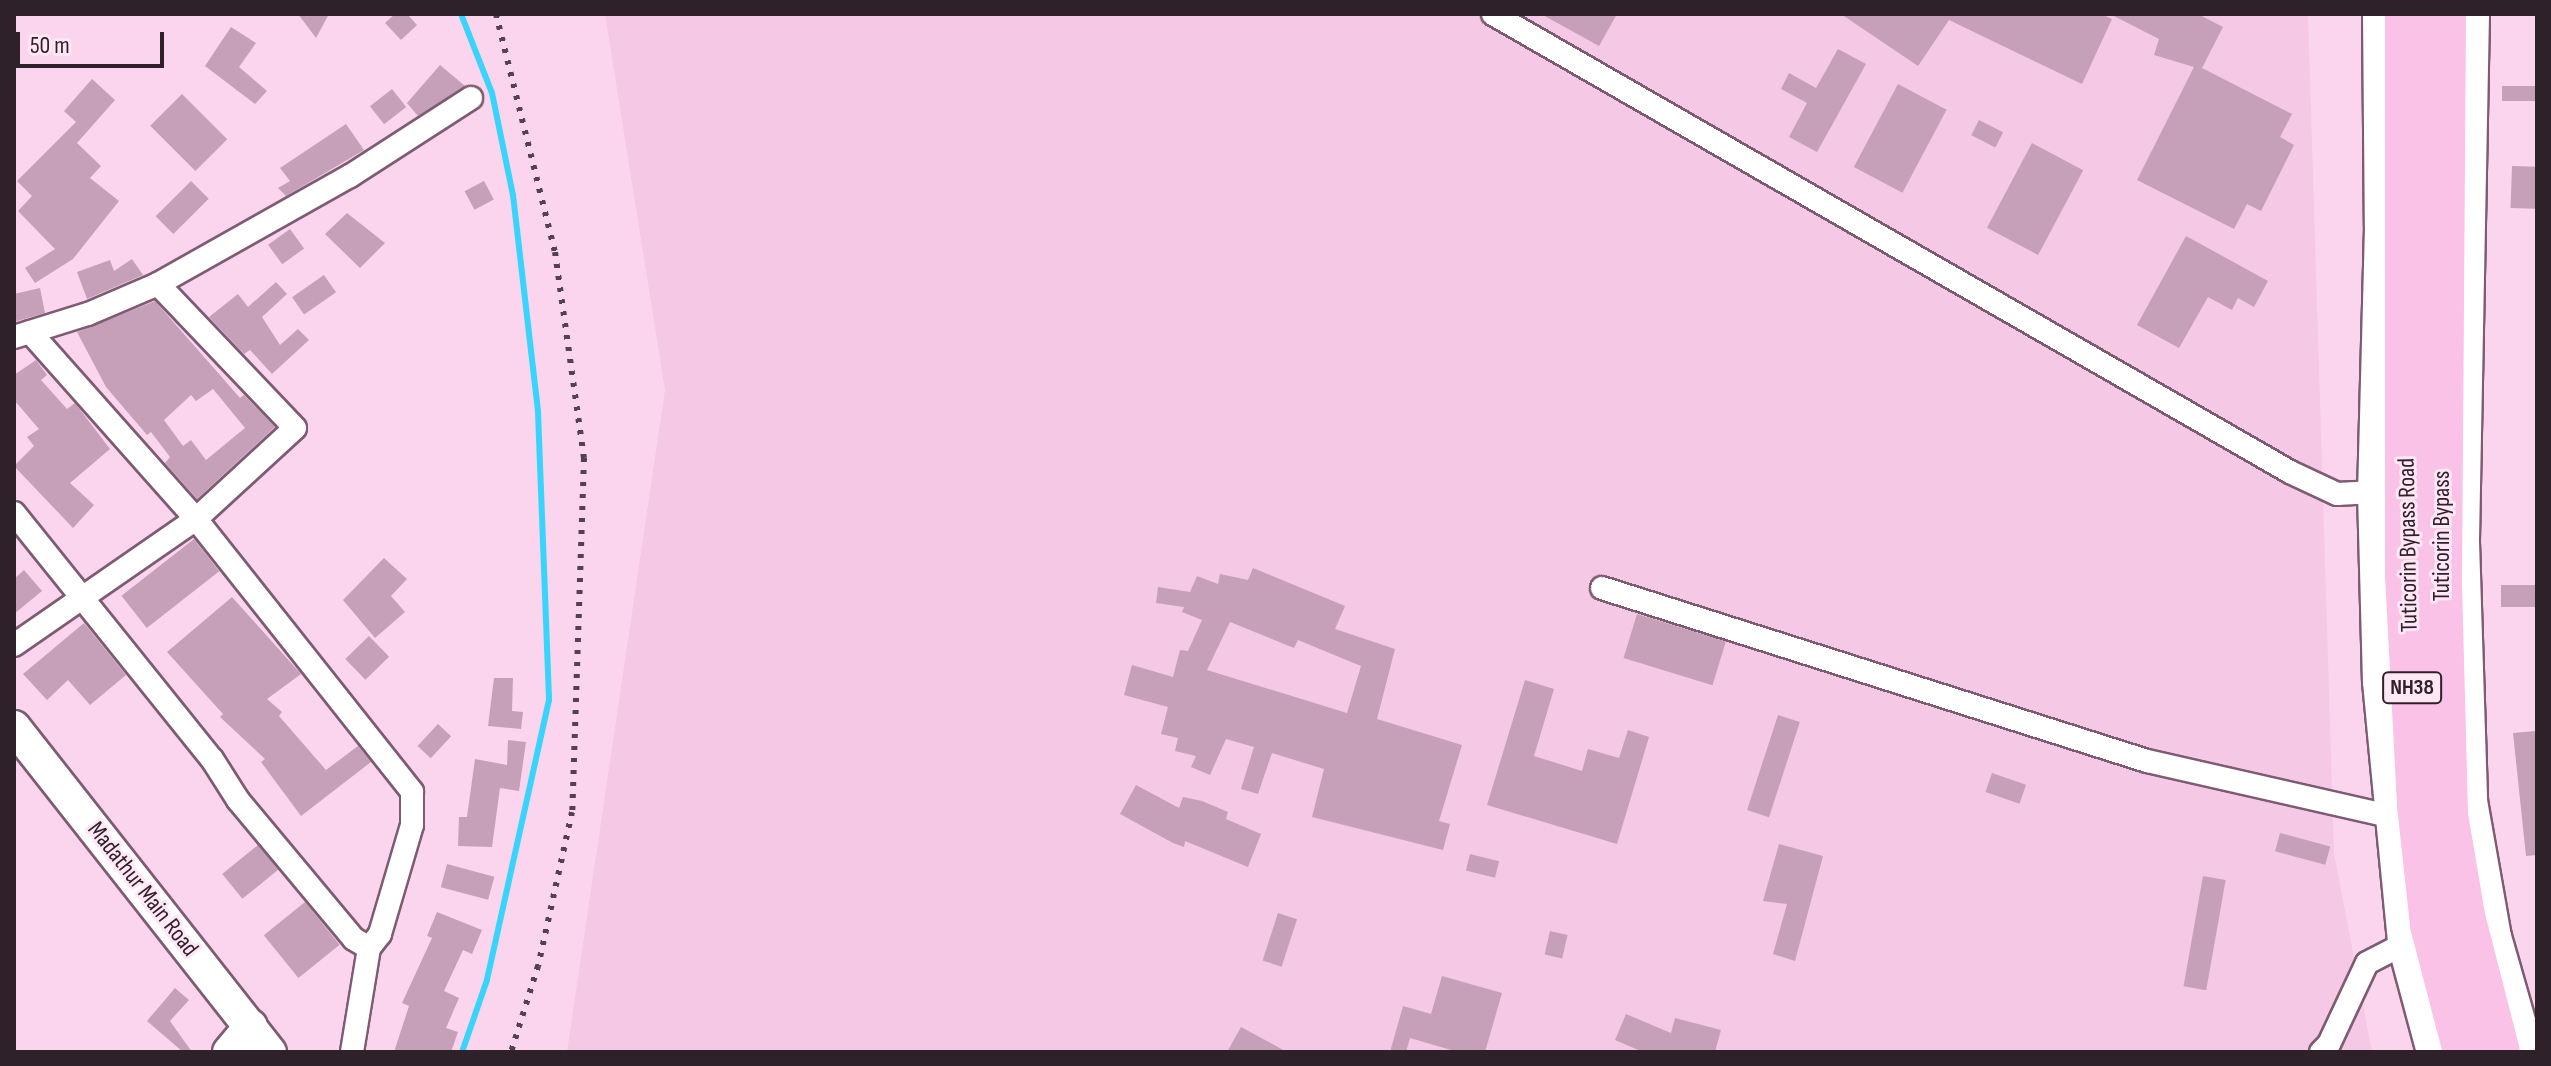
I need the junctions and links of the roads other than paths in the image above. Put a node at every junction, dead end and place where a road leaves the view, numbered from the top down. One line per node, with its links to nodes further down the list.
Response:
1 (1493, 14): 9 (street)
2 (2379, 14): 9 (street)
3 (2406, 14): 25 (highway, Tuticorin Bypass Road / NH38)
4 (2445, 14): 26 (highway, Tuticorin Bypass / NH38)
5 (2473, 14): 27 (street)
6 (471, 98): 7 (street)
7 (158, 284): 8 (street); 11 (street)
8 (22, 335): 11 (street)
9 (2374, 492): 16 (street)
10 (14, 513): 13 (street)
11 (196, 519): 13 (street); 18 (street)
12 (1602, 588): 16 (street)
13 (83, 597): 14 (street); 18 (street)
14 (14, 645)
15 (14, 727): 19 (street, Madathur Main Road)
16 (2394, 817): 17 (street)
17 (2404, 944): 23 (street); 24 (street)
18 (369, 948): 22 (street)
19 (251, 1026): 20 (street); 21 (street, Madathur Main Road)
20 (229, 1052)
21 (270, 1052)
22 (352, 1052)
23 (2321, 1052)
24 (2433, 1052)
25 (2464, 1052)
26 (2499, 1052)
27 (2528, 1052)

